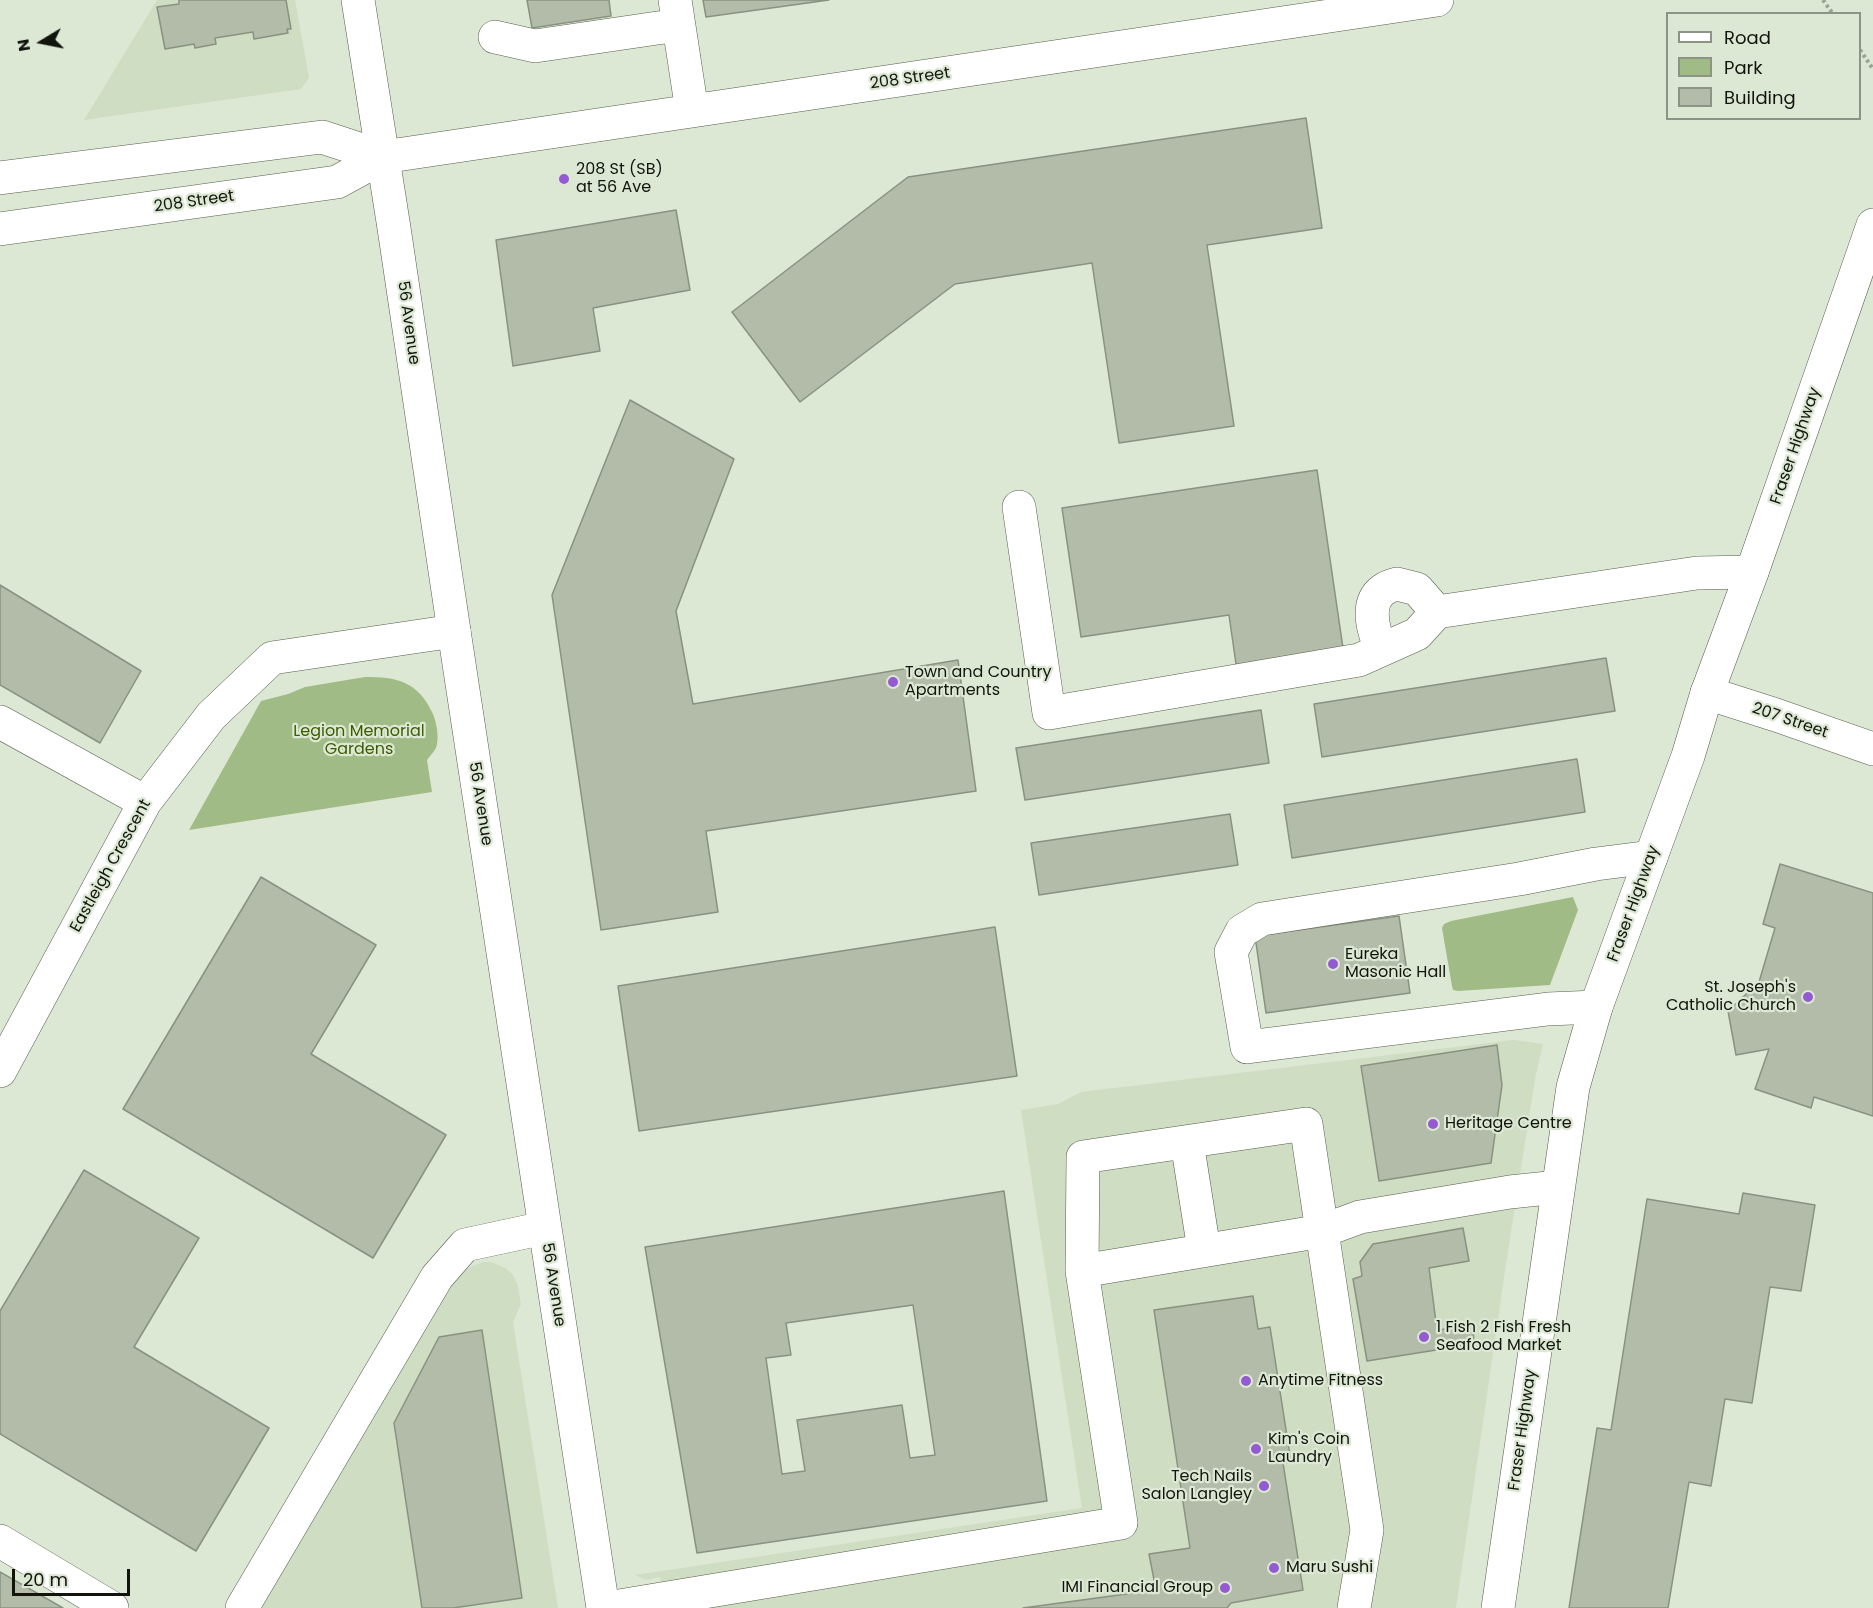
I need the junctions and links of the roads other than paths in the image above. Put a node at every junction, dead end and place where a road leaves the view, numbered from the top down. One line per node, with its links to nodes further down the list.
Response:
1 (358, 0): 6 (main road, 56 Avenue)
2 (1437, 0): 5 (main road, 208 Street)
3 (677, 13): 4 (main road); 5 (main road)
4 (495, 37)
5 (692, 111): 6 (main road, 208 Street)
6 (383, 157): 7 (main road, 208 Street); 9 (main road, 208 Street); 13 (main road, 56 Avenue)
7 (0, 178)
8 (1873, 225): 11 (main road, Fraser Highway)
9 (0, 229)
10 (1019, 507): 14 (main road)
11 (1752, 572): 12 (main road); 15 (main road, Fraser Highway)
12 (1437, 612): 14 (main road); 14 (main road)
13 (454, 631): 18 (main road, Eastleigh Crescent); 24 (main road, 56 Avenue)
14 (1381, 650)
15 (1707, 693): 17 (main road, 207 Street); 19 (main road, Fraser Highway)
16 (0, 722): 18 (main road)
17 (1873, 749)
18 (145, 802): 21 (main road, Eastleigh Crescent)
19 (1651, 857): 20 (main road, Fraser Highway); 20 (main road)
20 (1596, 1007): 23 (main road, Fraser Highway)
21 (0, 1071)
22 (1188, 1142): 25 (main road); 26 (main road); 27 (main road)
23 (1558, 1187): 25 (main road); 33 (main road, Fraser Highway)
24 (544, 1228): 30 (main road); 31 (main road, 56 Avenue)
25 (1322, 1231): 26 (main road); 32 (main road)
26 (1204, 1250): 27 (main road)
27 (1082, 1271): 31 (main road)
28 (0, 1541): 29 (main road)
29 (112, 1608)
30 (242, 1608)
31 (605, 1608)
32 (1354, 1608)
33 (1498, 1608)

